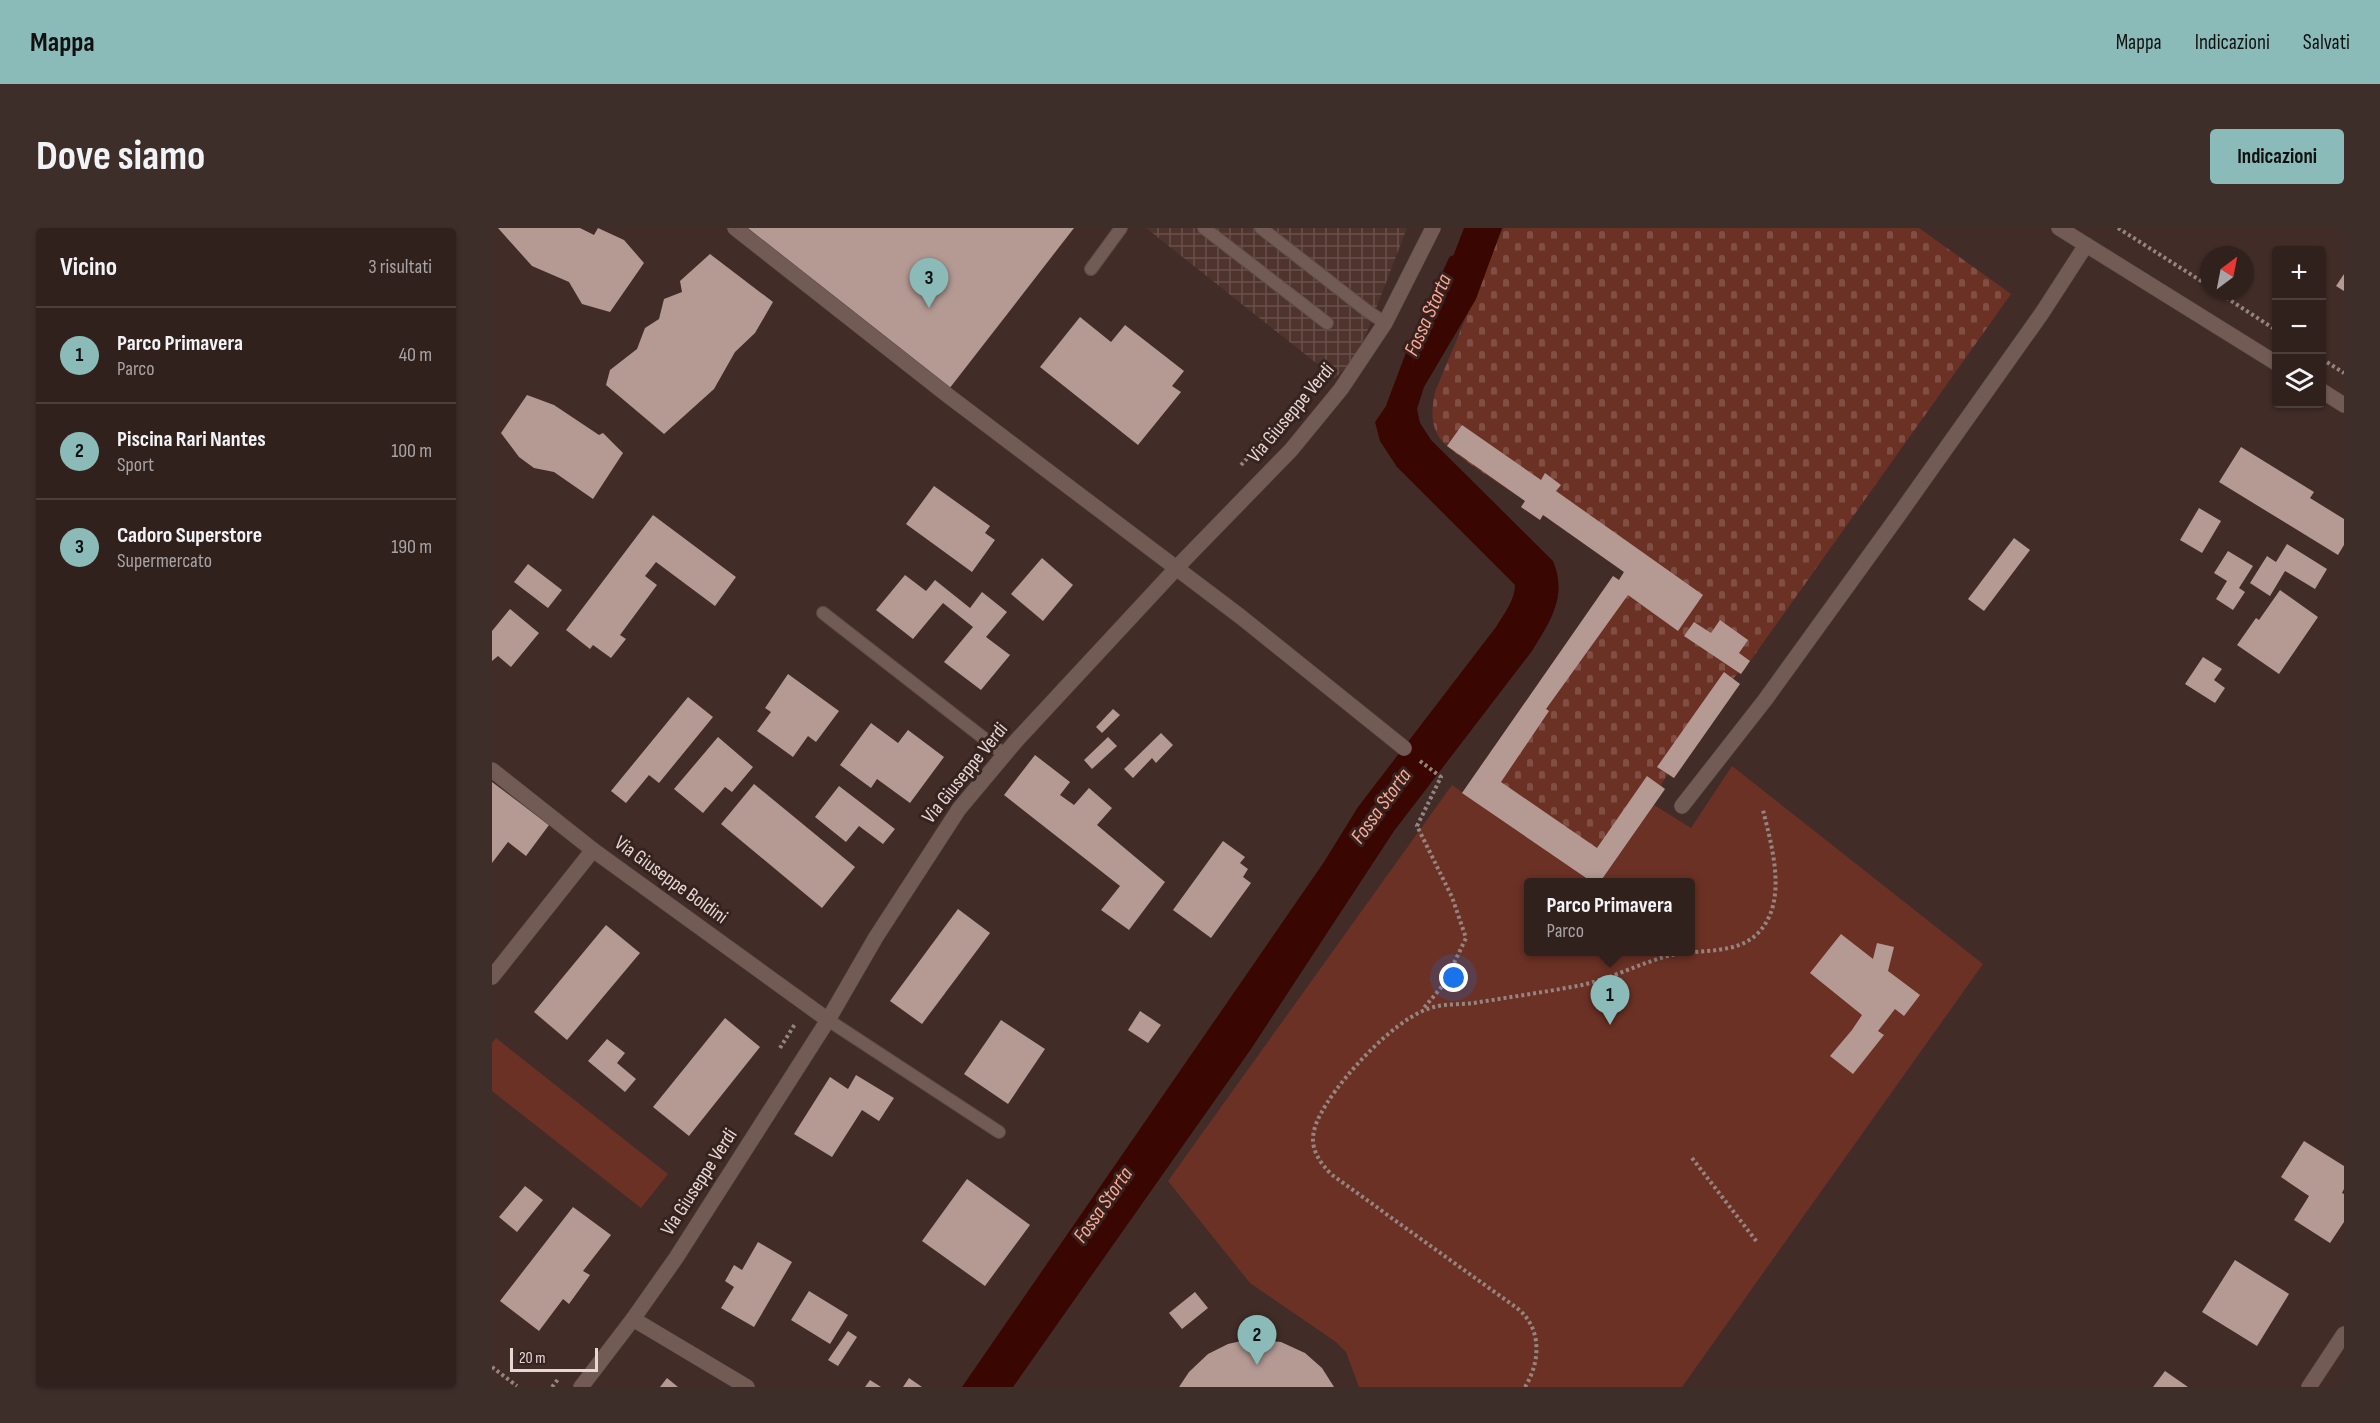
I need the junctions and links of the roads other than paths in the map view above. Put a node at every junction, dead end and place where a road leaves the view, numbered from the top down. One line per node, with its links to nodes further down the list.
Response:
1 (735, 228): 14 (street)
2 (1121, 228): 8 (lane)
3 (1204, 228): 9 (lane)
4 (1261, 228): 10 (lane)
5 (1433, 228): 10 (street, Via Giuseppe Verdi)
6 (2060, 228): 7 (street)
7 (2086, 245): 11 (street); 19 (street)
8 (1091, 269)
9 (1327, 323)
10 (1385, 323): 14 (street, Via Giuseppe Verdi)
11 (2272, 360)
12 (2326, 394): 13 (street)
13 (2344, 405)
14 (1177, 568): 16 (street); 17 (street, Via Giuseppe Verdi)
15 (823, 613): 17 (lane)
16 (1404, 748)
17 (1004, 754): 22 (street, Via Giuseppe Verdi)
18 (492, 770): 20 (street, Via Giuseppe Boldini)
19 (1682, 806)
20 (593, 850): 21 (street); 22 (street, Via Giuseppe Boldini)
21 (492, 977)
22 (828, 1020): 23 (lane); 24 (street, Via Giuseppe Verdi)
23 (999, 1132)
24 (633, 1320): 26 (street, Via Giuseppe Verdi); 27 (street)
25 (2344, 1334): 28 (street)
26 (581, 1387)
27 (747, 1387)
28 (2309, 1387)

